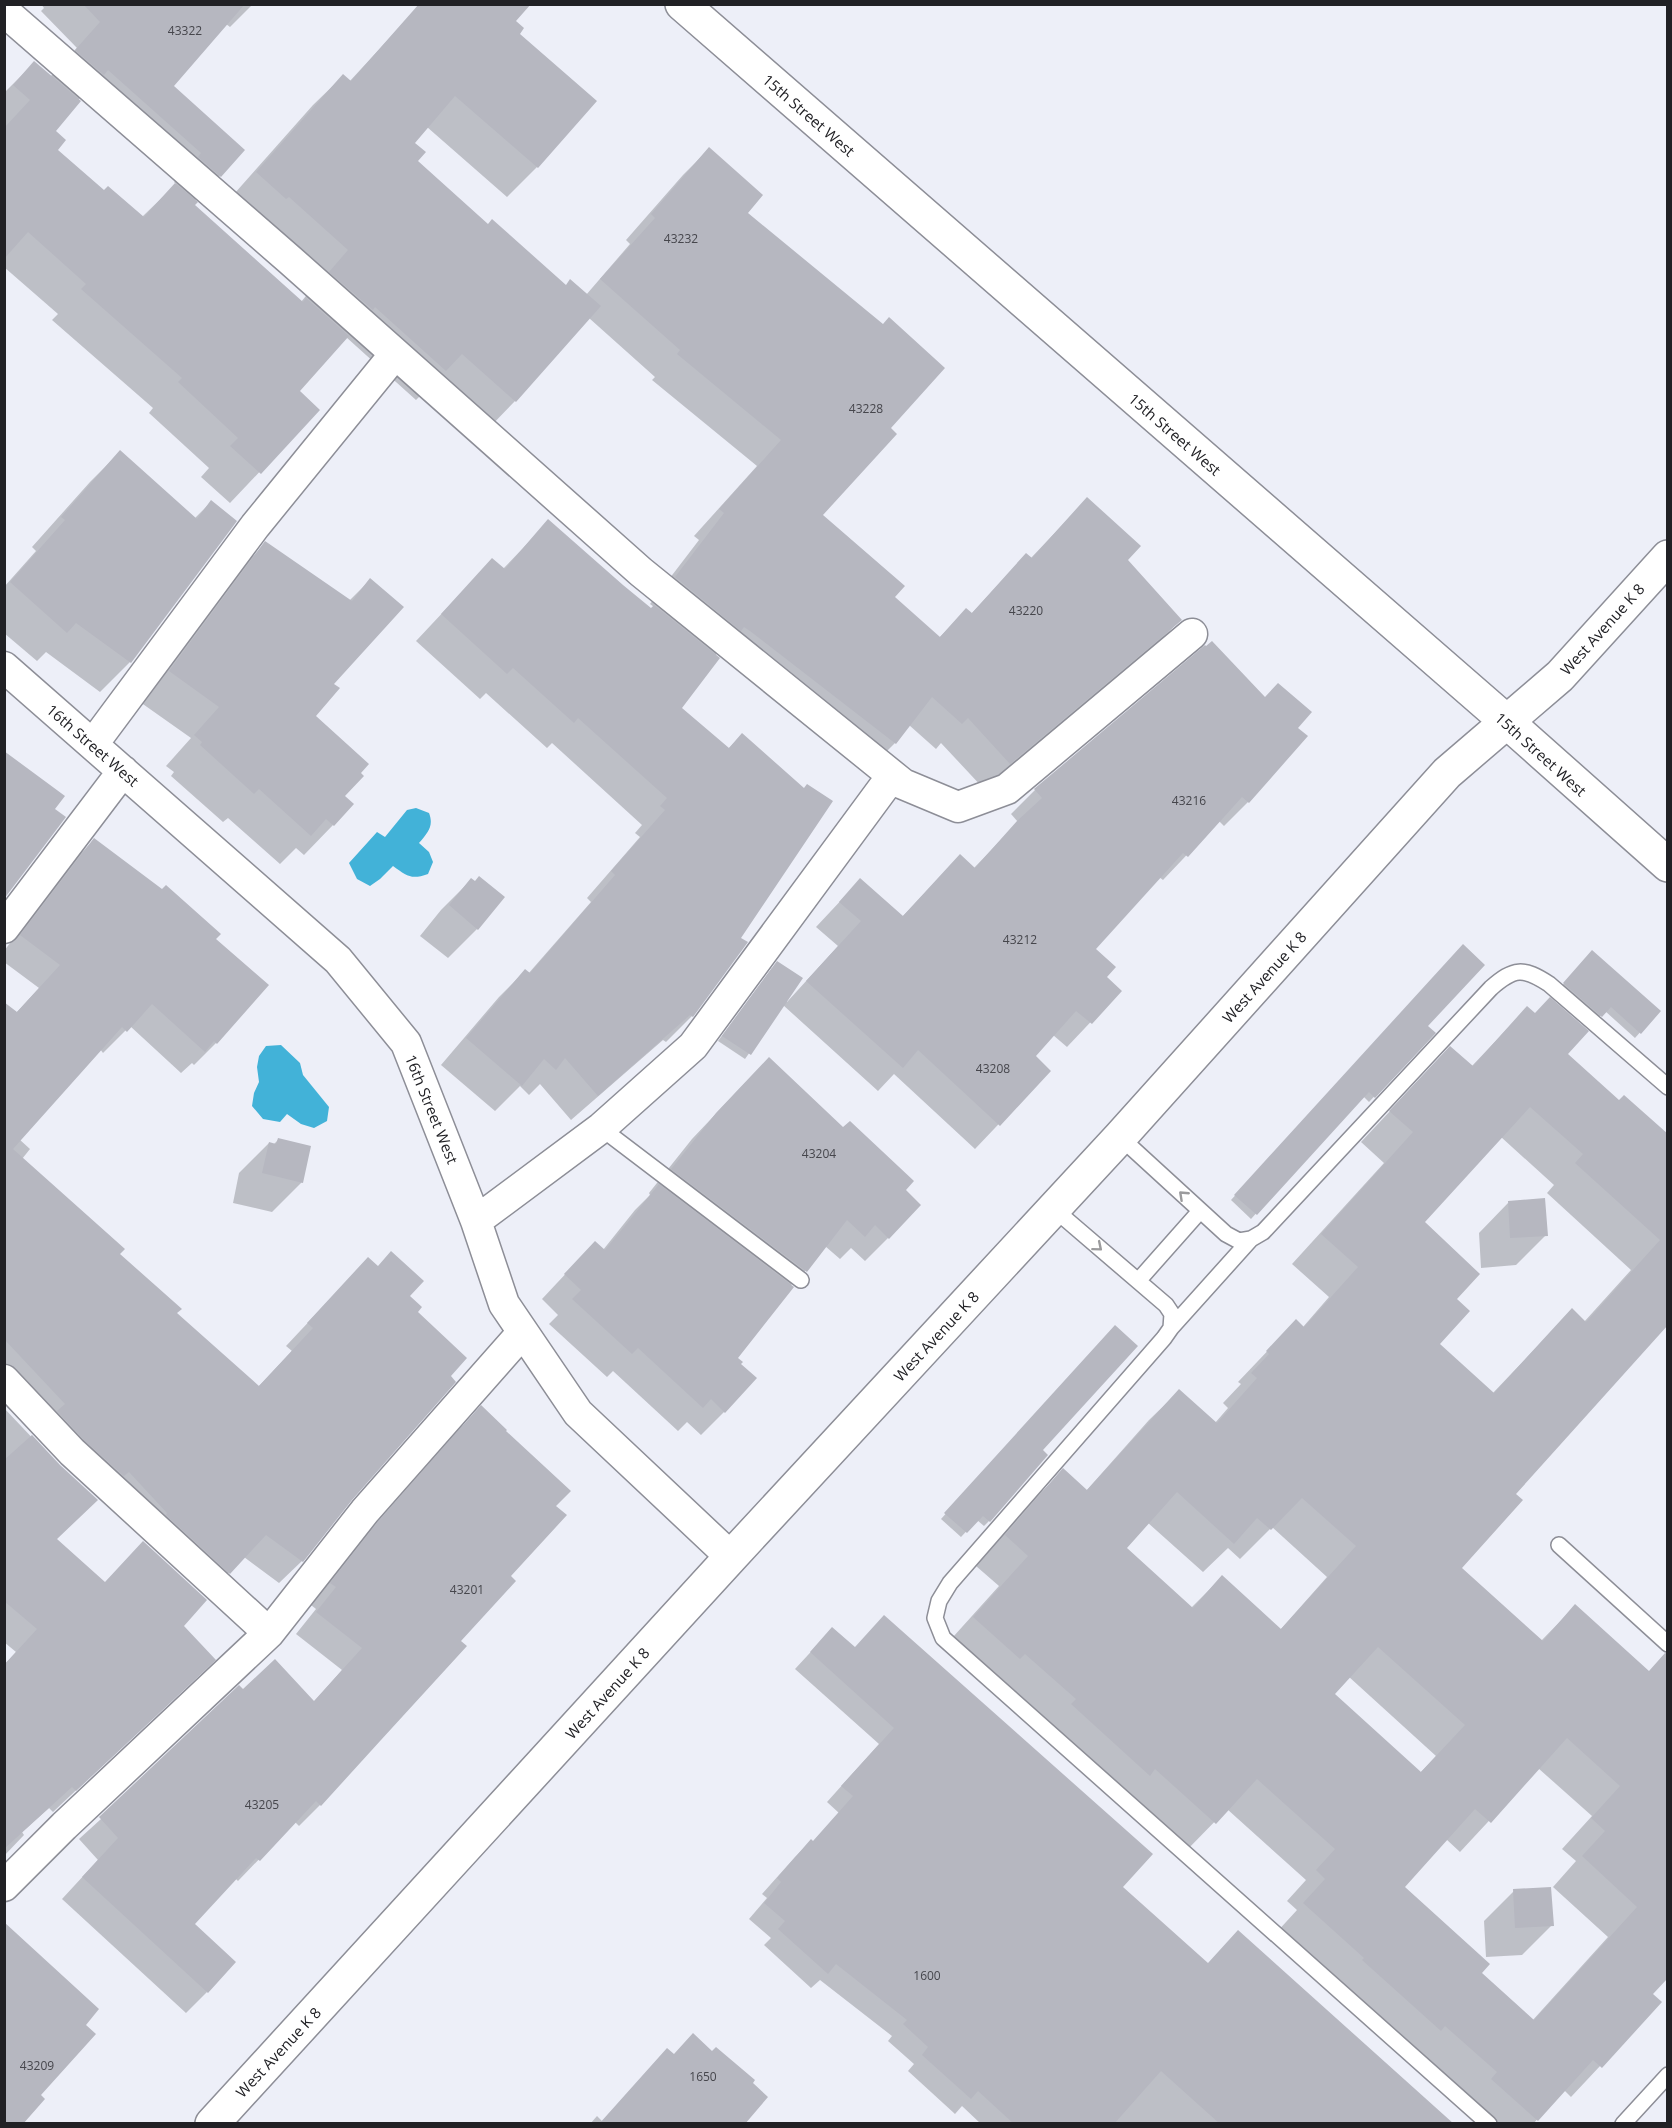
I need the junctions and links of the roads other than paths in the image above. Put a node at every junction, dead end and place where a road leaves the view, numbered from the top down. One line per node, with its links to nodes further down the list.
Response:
1 (10, 4): 3 (street)
2 (682, 4): 8 (street, 15th Street West)
3 (4, 10): 4 (street)
4 (395, 354): 9 (street); 11 (street)
5 (1668, 557): 8 (street, West Avenue K 8)
6 (1192, 634): 11 (street)
7 (4, 667): 9 (street, 16th Street West)
8 (1506, 721): 12 (street, 15th Street West); 16 (street, West Avenue K 8)
9 (93, 744): 10 (street, 16th Street West)
10 (123, 771): 13 (street); 19 (street, 16th Street West)
11 (892, 776): 15 (street)
12 (1668, 864)
13 (4, 928)
14 (1668, 1087): 20 (lane)
15 (601, 1128): 19 (street); 21 (lane)
16 (1120, 1137): 17 (street, West Avenue K 8); 18 (lane, one-way to 16)
17 (1054, 1209): 22 (lane, one-way to 22); 27 (street, West Avenue K 8)
18 (1200, 1211): 20 (lane); 22 (lane)
19 (476, 1221): 24 (street, 16th Street West)
20 (1251, 1239): 23 (lane)
21 (801, 1280)
22 (1138, 1281): 23 (lane)
23 (1171, 1328): 33 (lane)
24 (523, 1332): 27 (street, 16th Street West); 28 (street)
25 (4, 1380): 28 (street)
26 (1559, 1545): 29 (lane)
27 (731, 1557): 32 (street, West Avenue K 8)
28 (269, 1633): 30 (street)
29 (1668, 1644)
30 (4, 1886)
31 (1668, 2075): 34 (lane)
32 (212, 2124)
33 (1489, 2124)
34 (1623, 2124)

